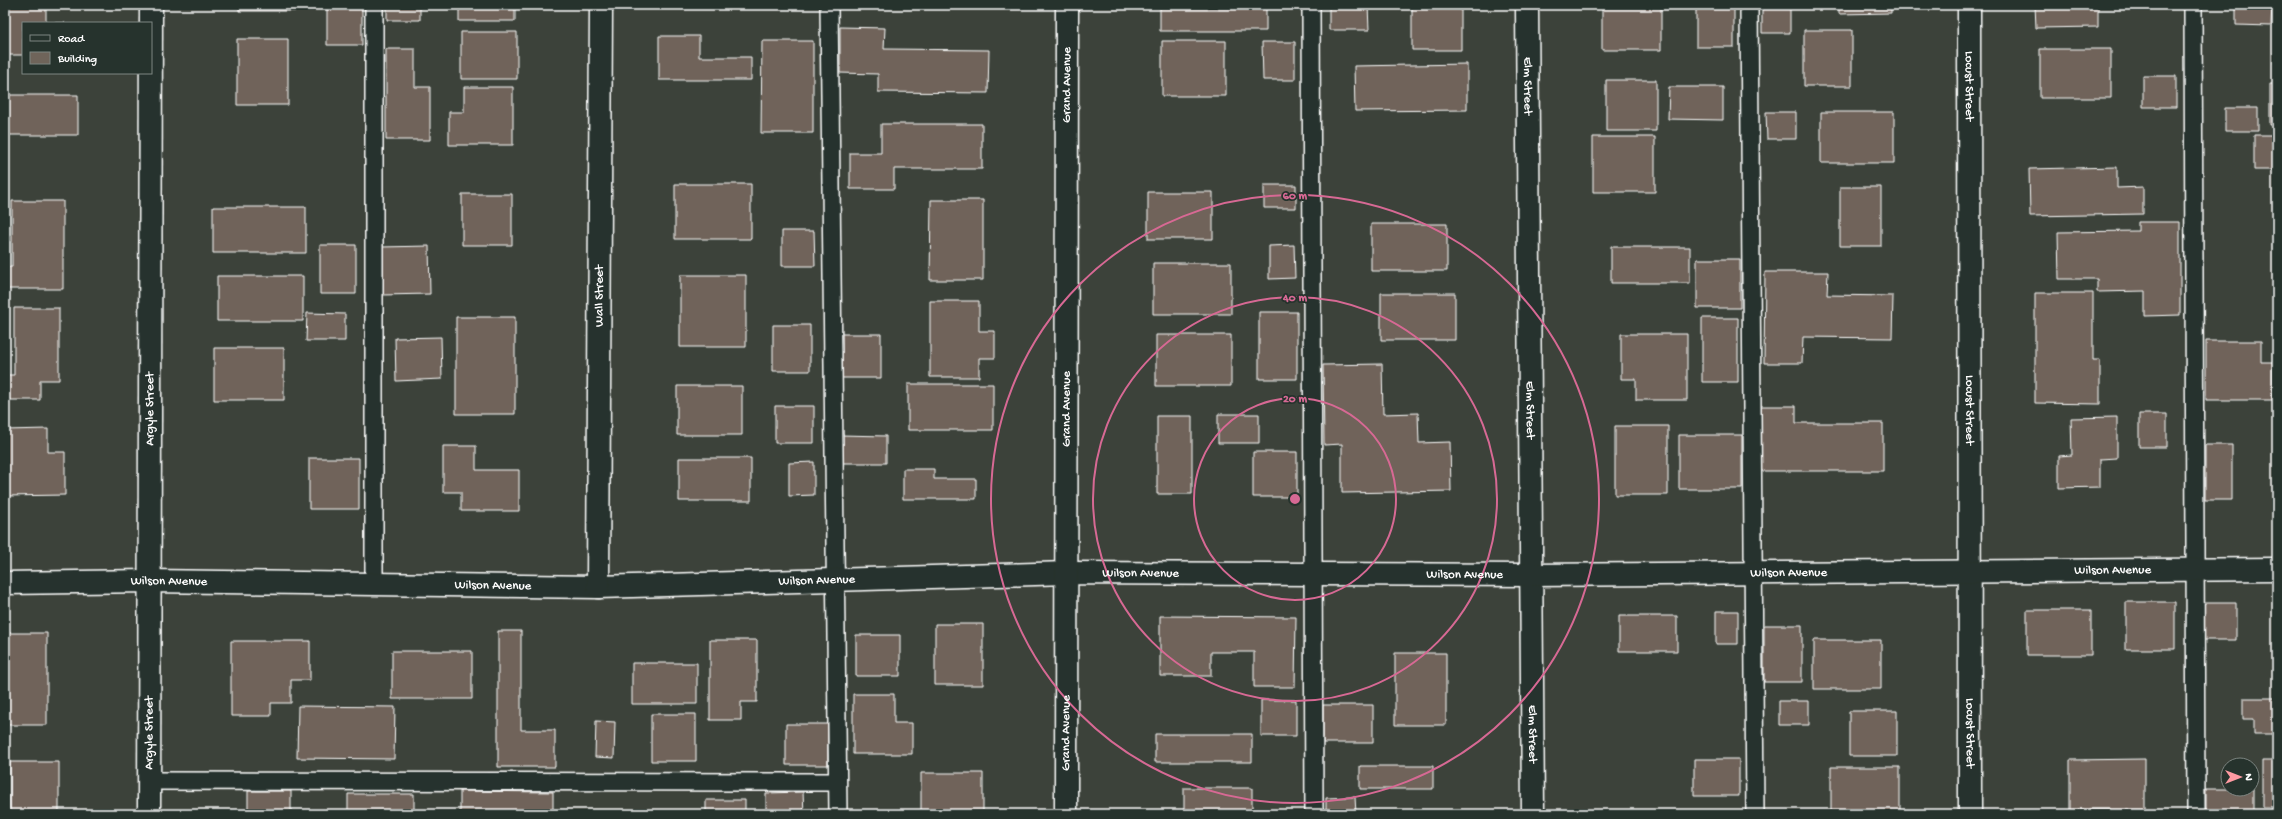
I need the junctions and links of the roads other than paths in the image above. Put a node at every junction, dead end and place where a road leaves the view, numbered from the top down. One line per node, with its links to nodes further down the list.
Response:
1 (151, 5): 11 (street, Argyle Street)
2 (374, 5): 23 (lane)
3 (601, 5): 24 (street, Wall Street)
4 (829, 5): 20 (lane)
5 (1067, 5): 16 (street, Grand Avenue)
6 (1311, 5): 18 (lane)
7 (1527, 5): 19 (street, Elm Street)
8 (1749, 5): 17 (lane)
9 (1969, 5): 15 (street, Locust Street)
10 (2193, 5): 14 (lane)
11 (151, 22)
12 (151, 74): 21 (street, Argyle Street)
13 (2277, 569): 14 (street, Wilson Avenue)
14 (2194, 570): 15 (street, Wilson Avenue); 34 (lane)
15 (1969, 572): 17 (street, Wilson Avenue); 33 (street, Locust Street)
16 (1067, 573): 18 (street, Wilson Avenue); 20 (street, Wilson Avenue); 29 (street, Grand Avenue)
17 (1754, 573): 19 (street, Wilson Avenue); 32 (lane)
18 (1315, 574): 19 (street, Wilson Avenue); 30 (lane)
19 (1532, 575): 31 (street, Elm Street)
20 (836, 580): 24 (street, Wilson Avenue); 26 (lane)
21 (149, 581): 22 (street, Wilson Avenue); 23 (street, Wilson Avenue); 25 (street, Argyle Street)
22 (5, 583)
23 (374, 584): 24 (street, Wilson Avenue)
24 (598, 587)
25 (149, 781): 26 (lane); 27 (street, Argyle Street)
26 (837, 782): 28 (lane)
27 (149, 814)
28 (838, 814)
29 (1066, 814)
30 (1314, 814)
31 (1533, 814)
32 (1755, 814)
33 (1970, 814)
34 (2196, 814)

